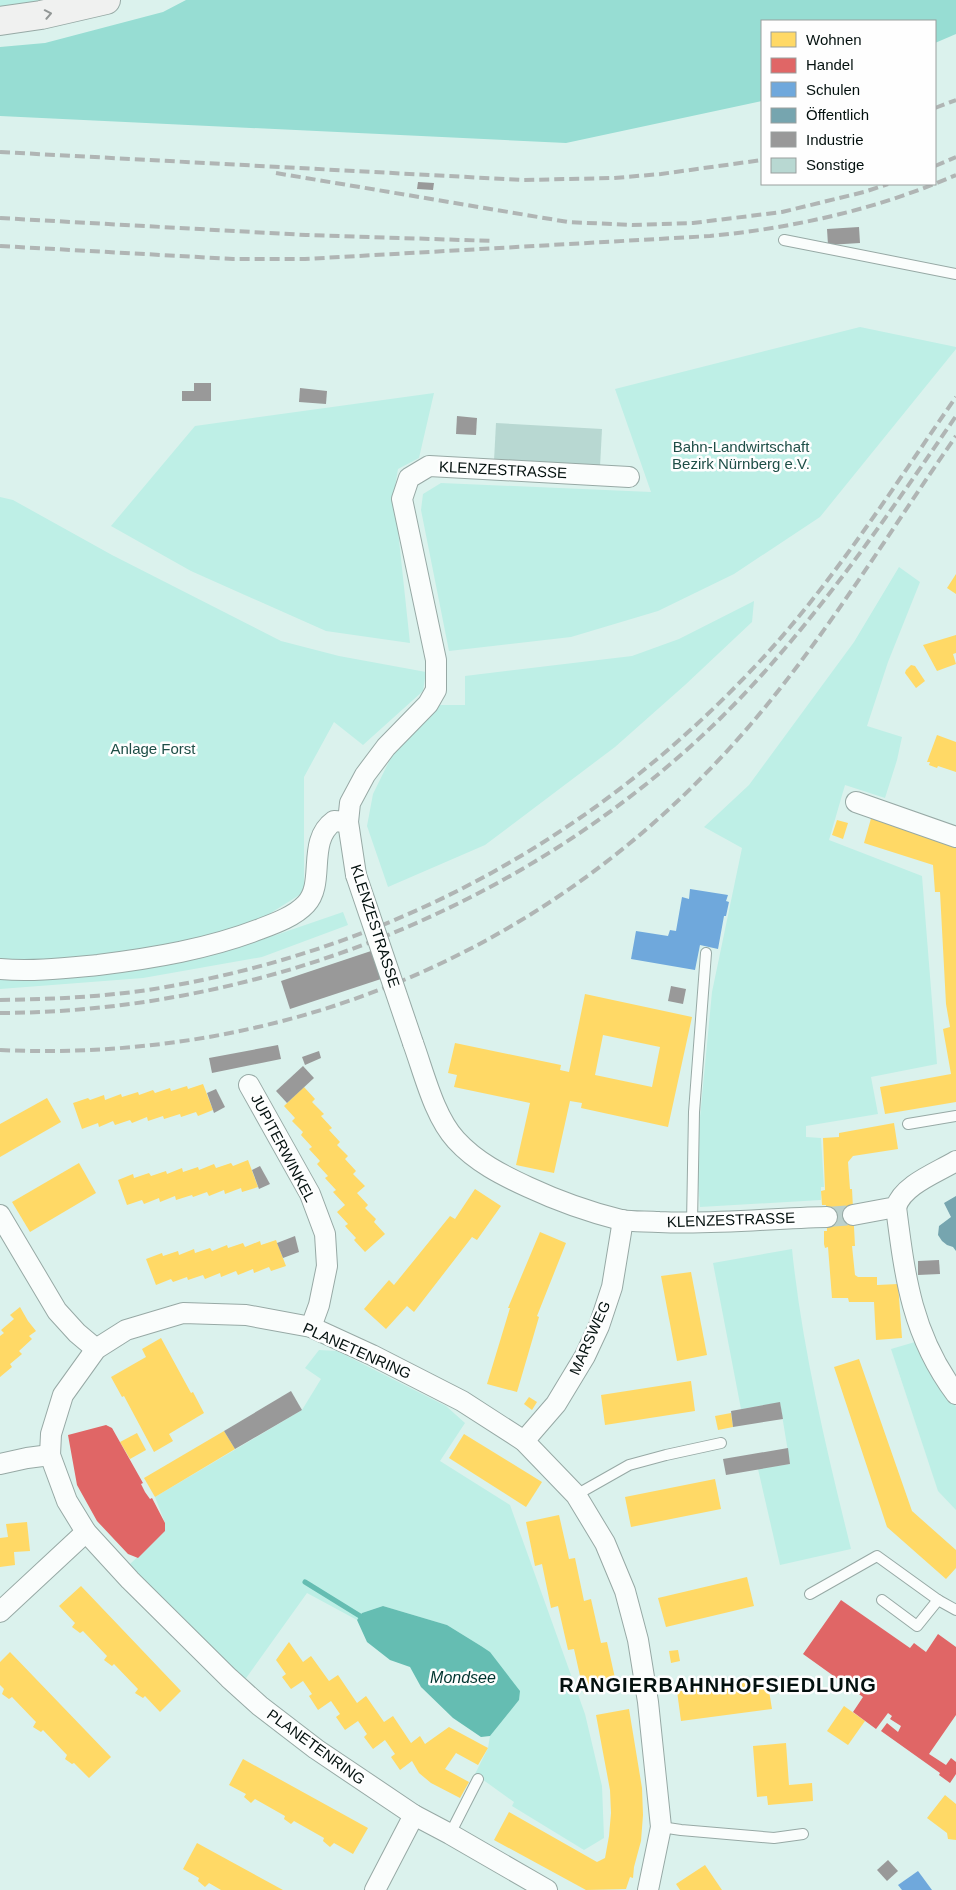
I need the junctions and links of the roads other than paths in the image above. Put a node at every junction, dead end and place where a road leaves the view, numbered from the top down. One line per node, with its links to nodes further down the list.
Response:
1 (106, 0): 2 (main road, one-way to 1)
2 (0, 21)
3 (784, 240): 4 (lane)
4 (956, 274)
5 (629, 477): 7 (street, KLENZESTRASSE)
6 (856, 802): 8 (street)
7 (348, 822): 10 (street); 19 (street, KLENZESTRASSE, bridge)
8 (956, 837)
9 (706, 953): 20 (lane)
10 (0, 969)
11 (249, 1085): 21 (street, JUPITERWINKEL)
12 (956, 1116): 13 (lane)
13 (908, 1124)
14 (956, 1161): 15 (street)
15 (896, 1207): 17 (street); 23 (street)
16 (0, 1215): 22 (street)
17 (853, 1215)
18 (826, 1217): 20 (street, KLENZESTRASSE)
19 (623, 1220): 20 (street, KLENZESTRASSE); 24 (street, MARSWEG)
20 (692, 1223)
21 (310, 1327): 22 (street, PLANETENRING); 24 (street, PLANETENRING)
22 (96, 1350): 26 (street, PLANETENRING)
23 (956, 1394)
24 (524, 1441): 28 (street, PLANETENRING)
25 (721, 1443): 28 (lane)
26 (50, 1456): 27 (street); 29 (street, PLANETENRING)
27 (0, 1464)
28 (576, 1495): 37 (street, PLANETENRING)
29 (86, 1532): 34 (street); 36 (street, PLANETENRING)
30 (810, 1594): 32 (lane)
31 (882, 1600): 32 (lane)
32 (938, 1600): 33 (lane)
33 (956, 1610)
34 (0, 1612)
35 (478, 1779): 38 (lane)
36 (414, 1815): 38 (street, PLANETENRING); 41 (street)
37 (661, 1827): 39 (lane); 42 (street, PLANETENRING)
38 (450, 1834): 40 (street, PLANETENRING)
39 (803, 1834)
40 (535, 1887)
41 (375, 1890)
42 (648, 1890)

